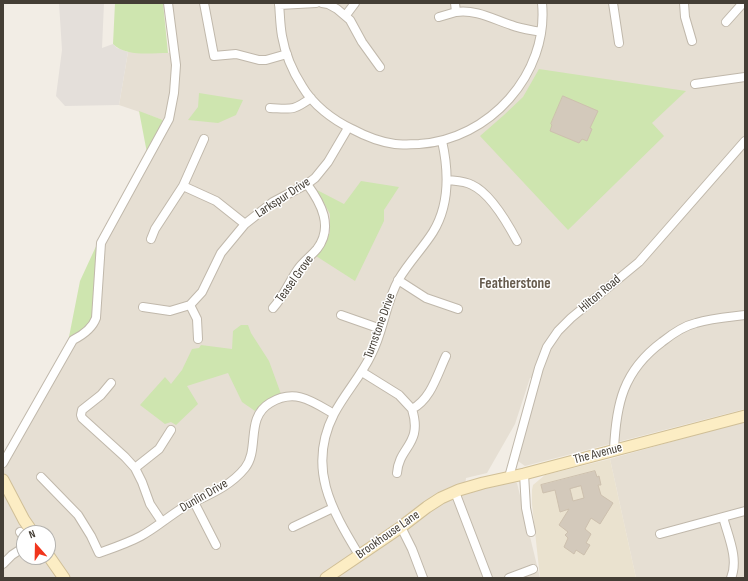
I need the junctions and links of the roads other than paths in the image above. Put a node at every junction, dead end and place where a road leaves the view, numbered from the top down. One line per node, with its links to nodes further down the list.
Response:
1 (168, 3): 52 (street)
2 (204, 3): 19 (street)
3 (316, 3): 11 (street)
4 (322, 3): 13 (street)
5 (355, 3): 13 (street)
6 (456, 3): 12 (street)
7 (542, 3): 16 (street)
8 (613, 3): 18 (street)
9 (684, 3): 17 (street)
10 (744, 3): 15 (street)
11 (279, 4): 19 (street)
12 (456, 12): 14 (street); 16 (street)
13 (346, 15): 20 (street)
14 (439, 17)
15 (726, 22)
16 (542, 32): 27 (street)
17 (692, 41)
18 (619, 43)
19 (287, 54): 23 (street)
20 (380, 67)
21 (745, 77): 22 (street)
22 (695, 84)
23 (311, 98): 24 (street); 25 (street)
24 (270, 108)
25 (348, 128): 27 (street); 30 (street, Larkspur Drive)
26 (204, 139): 31 (street)
27 (442, 141): 29 (street, Turnstone Drive)
28 (745, 141): 57 (street, Hilton Road)
29 (447, 180): 34 (street); 35 (street, Turnstone Drive)
30 (307, 184): 32 (street, Larkspur Drive); 38 (street, Teasel Grove)
31 (183, 186): 32 (street); 33 (street)
32 (245, 224): 36 (street, Larkspur Drive)
33 (151, 238)
34 (517, 241)
35 (398, 280): 39 (street); 42 (street, Turnstone Drive)
36 (190, 305): 37 (street); 43 (street)
37 (143, 307)
38 (273, 308)
39 (458, 309)
40 (341, 315): 42 (street)
41 (745, 315): 51 (street)
42 (381, 329): 45 (street, Turnstone Drive)
43 (198, 338)
44 (446, 356): 47 (street)
45 (362, 372): 47 (street); 48 (street, Turnstone Drive)
46 (110, 383): 53 (street)
47 (412, 410): 54 (street)
48 (334, 414): 60 (street, Dunlin Drive); 61 (street, Turnstone Drive)
49 (745, 416): 51 (street, The Avenue)
50 (171, 430): 53 (street)
51 (614, 450): 55 (street, The Avenue)
52 (3, 463)
53 (135, 468): 64 (street)
54 (397, 473)
55 (524, 474): 57 (street, The Avenue); 68 (street)
56 (41, 477): 64 (street, Dunlin Drive)
57 (509, 477): 59 (street, The Avenue)
58 (3, 480): 65 (street)
59 (453, 493): 67 (street, Brookhouse Lane); 79 (street)
60 (194, 502): 64 (street, Dunlin Drive); 70 (street)
61 (333, 508): 66 (street); 72 (street, Turnstone Drive)
62 (745, 511): 63 (street)
63 (723, 517): 69 (street); 81 (street)
64 (162, 522)
65 (27, 525)
66 (293, 527)
67 (402, 527): 72 (street, Brookhouse Lane); 78 (street)
68 (531, 532)
69 (660, 534)
70 (216, 545)
71 (16, 552): 73 (street)
72 (359, 555): 77 (street, Brookhouse Lane)
73 (3, 564)
74 (50, 565): 76 (street)
75 (533, 569): 80 (street)
76 (64, 578)
77 (326, 578)
78 (423, 578)
79 (488, 578)
80 (509, 578)
81 (731, 578)

